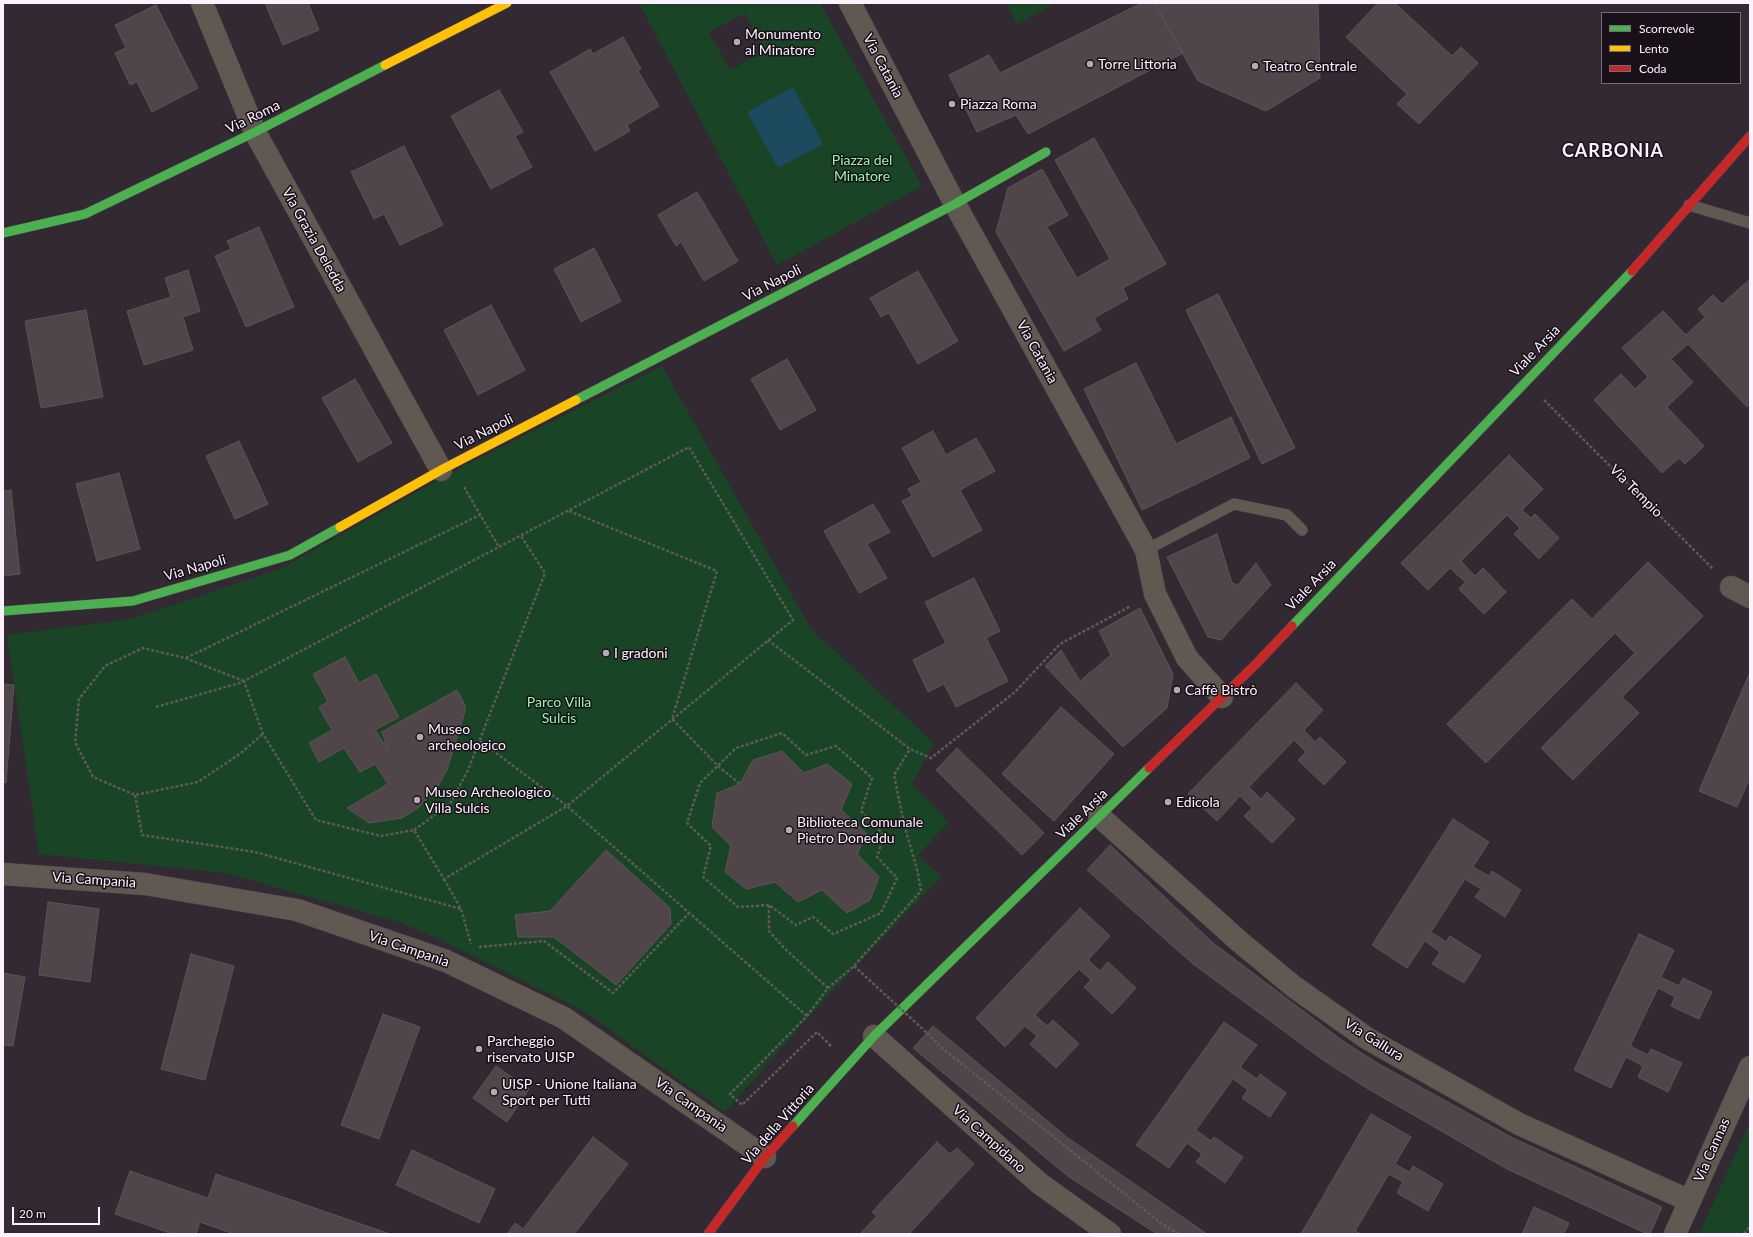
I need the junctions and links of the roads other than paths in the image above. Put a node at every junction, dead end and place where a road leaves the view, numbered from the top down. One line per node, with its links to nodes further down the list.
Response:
1 (202, 3): 4 (street, Via Grazia Deledda)
2 (507, 3): 4 (street, Via Roma)
3 (850, 3): 7 (street, Via Catania)
4 (255, 132): 10 (street, Via Roma); 11 (street, Via Grazia Deledda)
5 (1750, 136): 8 (street, Viale Arsia)
6 (1046, 152): 7 (street, Via Napoli)
7 (955, 204): 11 (street, Via Napoli); 13 (street, Via Catania)
8 (1690, 205): 9 (lane); 17 (street, Viale Arsia)
9 (1750, 223)
10 (3, 233)
11 (446, 468): 16 (street, Via Napoli)
12 (1302, 530): 13 (lane)
13 (1146, 550): 17 (street, Via Catania)
14 (1731, 587): 15 (street)
15 (1750, 597)
16 (3, 611)
17 (1222, 697): 18 (street, Viale Arsia)
18 (1100, 816): 20 (street, Viale Arsia); 23 (street, Via Gallura)
19 (3, 874): 22 (street, Via Campania)
20 (874, 1036): 22 (street, Via della Vittoria); 25 (street, Via Campidano)
21 (1750, 1067): 23 (street, Via Cannas)
22 (766, 1157): 24 (street, Via della Vittoria)
23 (1690, 1201): 26 (street, Via Cannas)
24 (708, 1234)
25 (1110, 1234)
26 (1675, 1234)

